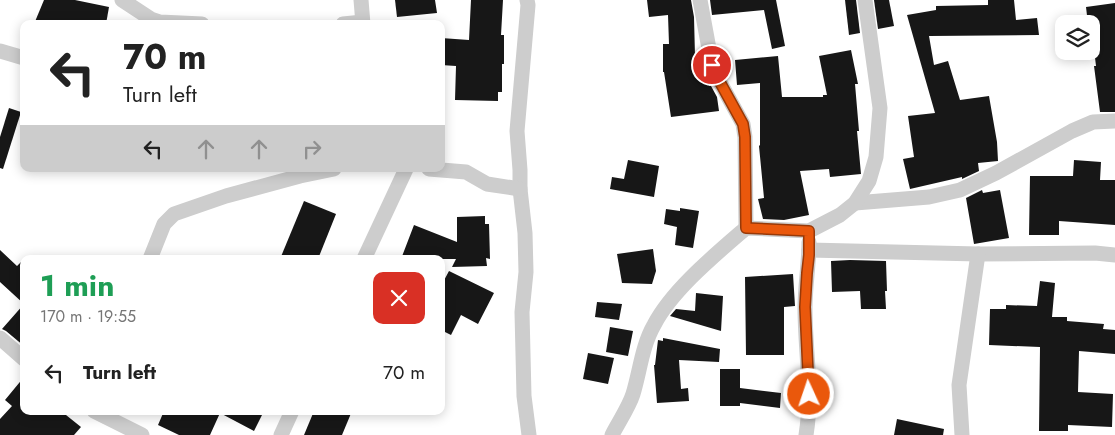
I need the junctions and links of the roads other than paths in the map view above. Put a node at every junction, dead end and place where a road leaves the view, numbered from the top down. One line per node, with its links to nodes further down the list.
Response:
1 (122, 0): 6 (street)
2 (361, 0): 7 (street)
3 (527, 0): 14 (street)
4 (700, 0): 16 (street)
5 (865, 0): 15 (street)
6 (151, 20)
7 (363, 20)
8 (0, 51): 9 (street)
9 (20, 57)
10 (1115, 121): 15 (street)
11 (445, 170): 14 (street)
12 (319, 172): 20 (street)
13 (405, 172): 21 (street)
14 (520, 189): 29 (street)
15 (855, 202): 17 (street)
16 (746, 228): 17 (street); 30 (street)
17 (809, 231): 18 (street)
18 (809, 250): 19 (street); 31 (street)
19 (978, 254): 22 (street); 32 (street)
20 (152, 255)
21 (366, 255)
22 (1115, 256)
23 (0, 338): 24 (street)
24 (20, 356)
25 (101, 415): 27 (street)
26 (290, 415): 28 (street)
27 (142, 435)
28 (281, 435)
29 (528, 435)
30 (612, 435)
31 (806, 435)
32 (962, 435)

